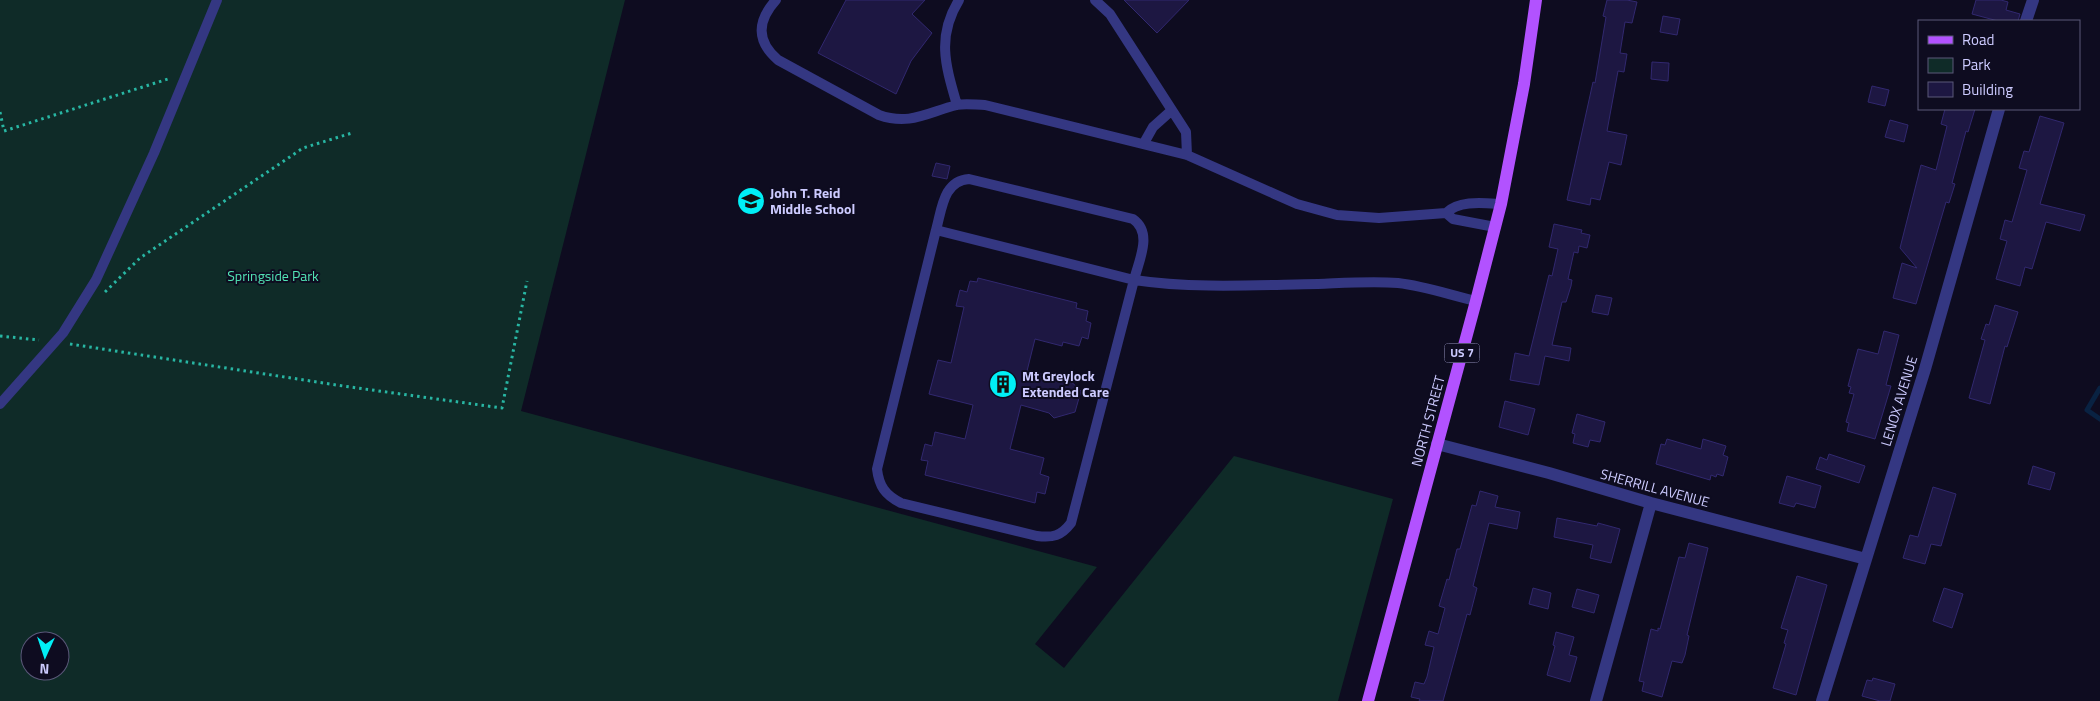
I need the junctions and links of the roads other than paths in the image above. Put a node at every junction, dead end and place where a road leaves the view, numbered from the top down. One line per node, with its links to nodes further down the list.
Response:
1 (217, 0): 19 (lane)
2 (776, 0): 8 (lane)
3 (959, 0): 8 (lane)
4 (1095, 0): 9 (lane)
5 (1536, 0): 13 (main road, NORTH STREET / US 7)
6 (2033, 0): 7 (street)
7 (2026, 20)
8 (958, 105): 11 (lane)
9 (1172, 110): 11 (lane); 12 (lane)
10 (2000, 110): 22 (street, LENOX AVENUE)
11 (1144, 143): 12 (lane)
12 (1187, 155): 14 (lane)
13 (1500, 204): 14 (lane); 15 (main road, NORTH STREET / US 7)
14 (1446, 213): 15 (lane)
15 (1495, 227): 18 (main road, NORTH STREET / US 7)
16 (936, 230): 17 (lane); 17 (lane); 17 (lane)
17 (1134, 280): 18 (lane)
18 (1476, 301): 20 (main road, NORTH STREET / US 7)
19 (0, 404)
20 (1437, 444): 21 (street, SHERRILL AVENUE); 23 (main road, NORTH STREET / US 7)
21 (1651, 503): 22 (street, SHERRILL AVENUE); 24 (street)
22 (1866, 559): 25 (street, LENOX AVENUE)
23 (1368, 701)
24 (1596, 701)
25 (1822, 701)

